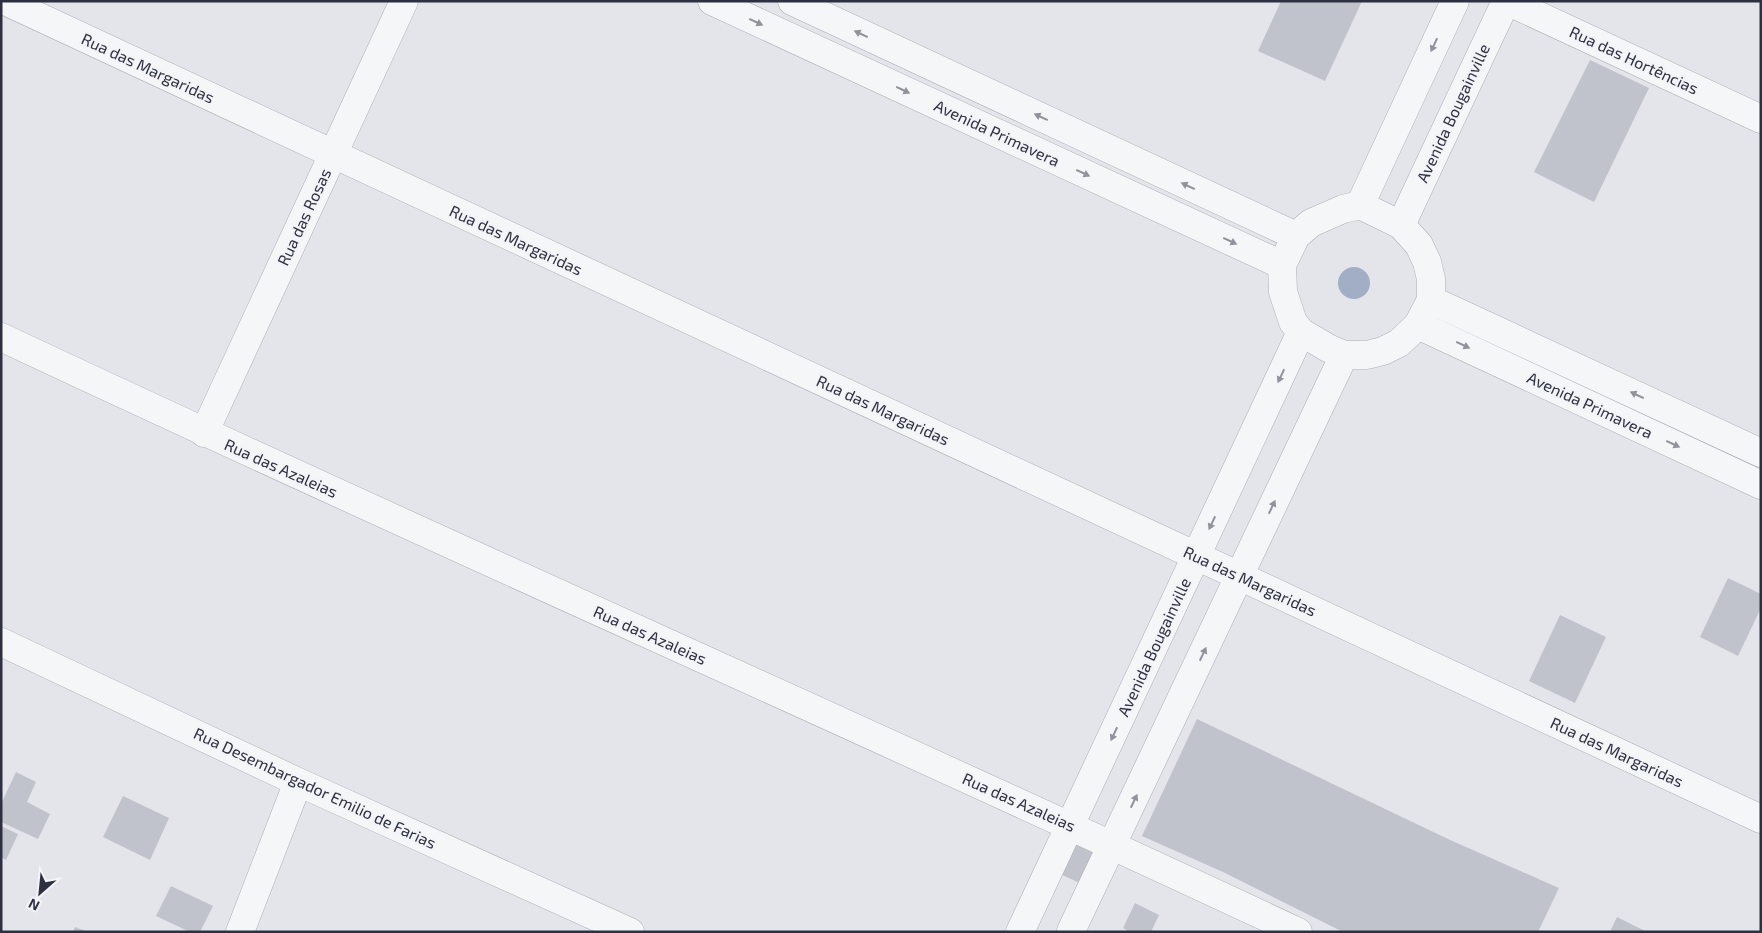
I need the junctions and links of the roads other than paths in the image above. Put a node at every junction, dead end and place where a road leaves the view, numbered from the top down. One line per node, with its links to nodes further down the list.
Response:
1 (5, 1): 8 (street, Rua das Margaridas)
2 (404, 1): 8 (street, Rua das Rosas)
3 (712, 1): 12 (street, Avenida Primavera, one-way to 12)
4 (792, 1): 11 (street, Avenida Primavera, one-way to 4)
5 (1454, 1): 9 (street, one-way to 9)
6 (1506, 1): 7 (street, Rua das Hortências); 10 (street, Avenida Bougainville)
7 (1761, 119)
8 (333, 155): 18 (street, Rua das Rosas); 21 (street, Rua das Margaridas)
9 (1360, 205): 10 (street); 11 (street)
10 (1401, 225): 13 (street)
11 (1296, 236): 12 (street)
12 (1282, 265): 15 (street)
13 (1431, 300): 14 (street); 19 (street, Avenida Primavera, one-way to 13)
14 (1418, 325): 17 (street); 20 (street, Avenida Primavera, one-way to 20)
15 (1301, 332): 17 (street); 21 (street, Avenida Bougainville, one-way to 21)
16 (1, 338): 18 (street, Rua das Azaleias)
17 (1344, 355): 22 (street, one-way to 17)
18 (204, 433): 26 (street, Rua das Azaleias)
19 (1761, 453)
20 (1761, 485)
21 (1197, 556): 22 (street, Rua das Margaridas); 26 (street, Avenida Bougainville, one-way to 26)
22 (1239, 576): 25 (street, Rua das Margaridas); 27 (street, one-way to 22)
23 (1, 642): 24 (street, Rua Desembargador Emilio de Farias)
24 (298, 782): 29 (street); 30 (street, Rua Desembargador Emilio de Farias)
25 (1761, 818)
26 (1071, 826): 27 (street, Rua das Azaleias); 28 (street, Avenida Bougainville)
27 (1113, 845): 31 (street); 32 (street, Rua das Azaleias)
28 (1025, 922): 31 (street)
29 (240, 932)
30 (630, 932)
31 (1072, 932)
32 (1298, 932)

